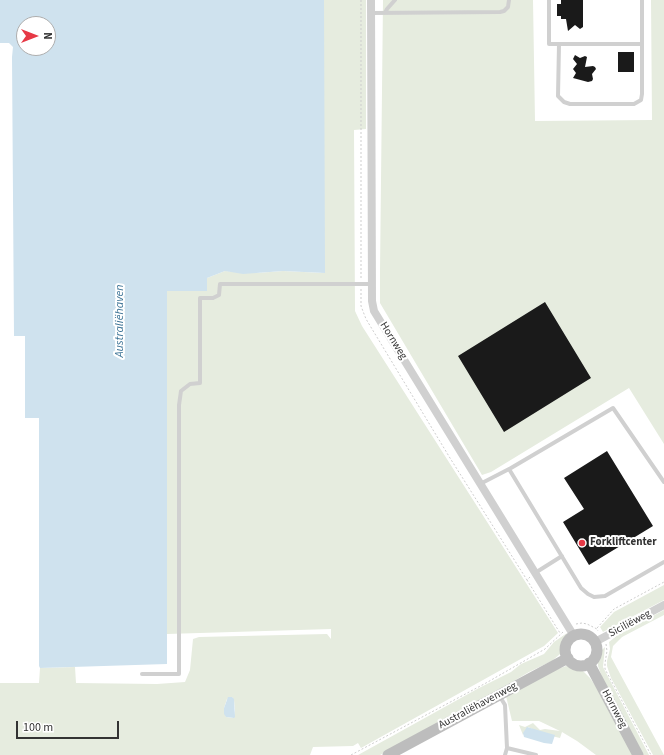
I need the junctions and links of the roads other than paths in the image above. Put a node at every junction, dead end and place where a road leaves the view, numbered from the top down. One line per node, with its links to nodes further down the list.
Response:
1 (371, 0): 7 (street, Hornweg)
2 (395, 0): 6 (lane)
3 (509, 0): 6 (lane)
4 (549, 0): 8 (lane)
5 (642, 0): 9 (lane)
6 (385, 13): 7 (lane)
7 (370, 14): 10 (street, Hornweg)
8 (559, 44): 9 (lane); 9 (lane)
9 (642, 44)
10 (372, 284): 13 (street, Hornweg); 22 (lane)
11 (509, 469): 12 (lane); 13 (lane); 14 (lane)
12 (664, 482)
13 (480, 484): 16 (street, Hornweg)
14 (562, 556): 15 (lane); 16 (lane)
15 (664, 562)
16 (535, 573): 18 (street, Hornweg)
17 (664, 605): 19 (street, Siciliëweg)
18 (574, 636): 19 (street); 20 (street)
19 (599, 640): 21 (street)
20 (568, 658): 21 (street); 23 (street, Australiëhavenweg)
21 (589, 663): 28 (street, Hornweg)
22 (142, 674)
23 (499, 695): 24 (lane); 25 (street, Australiëhavenweg)
24 (507, 748): 26 (lane); 27 (lane)
25 (388, 755)
26 (505, 755)
27 (536, 755)
28 (638, 755)

